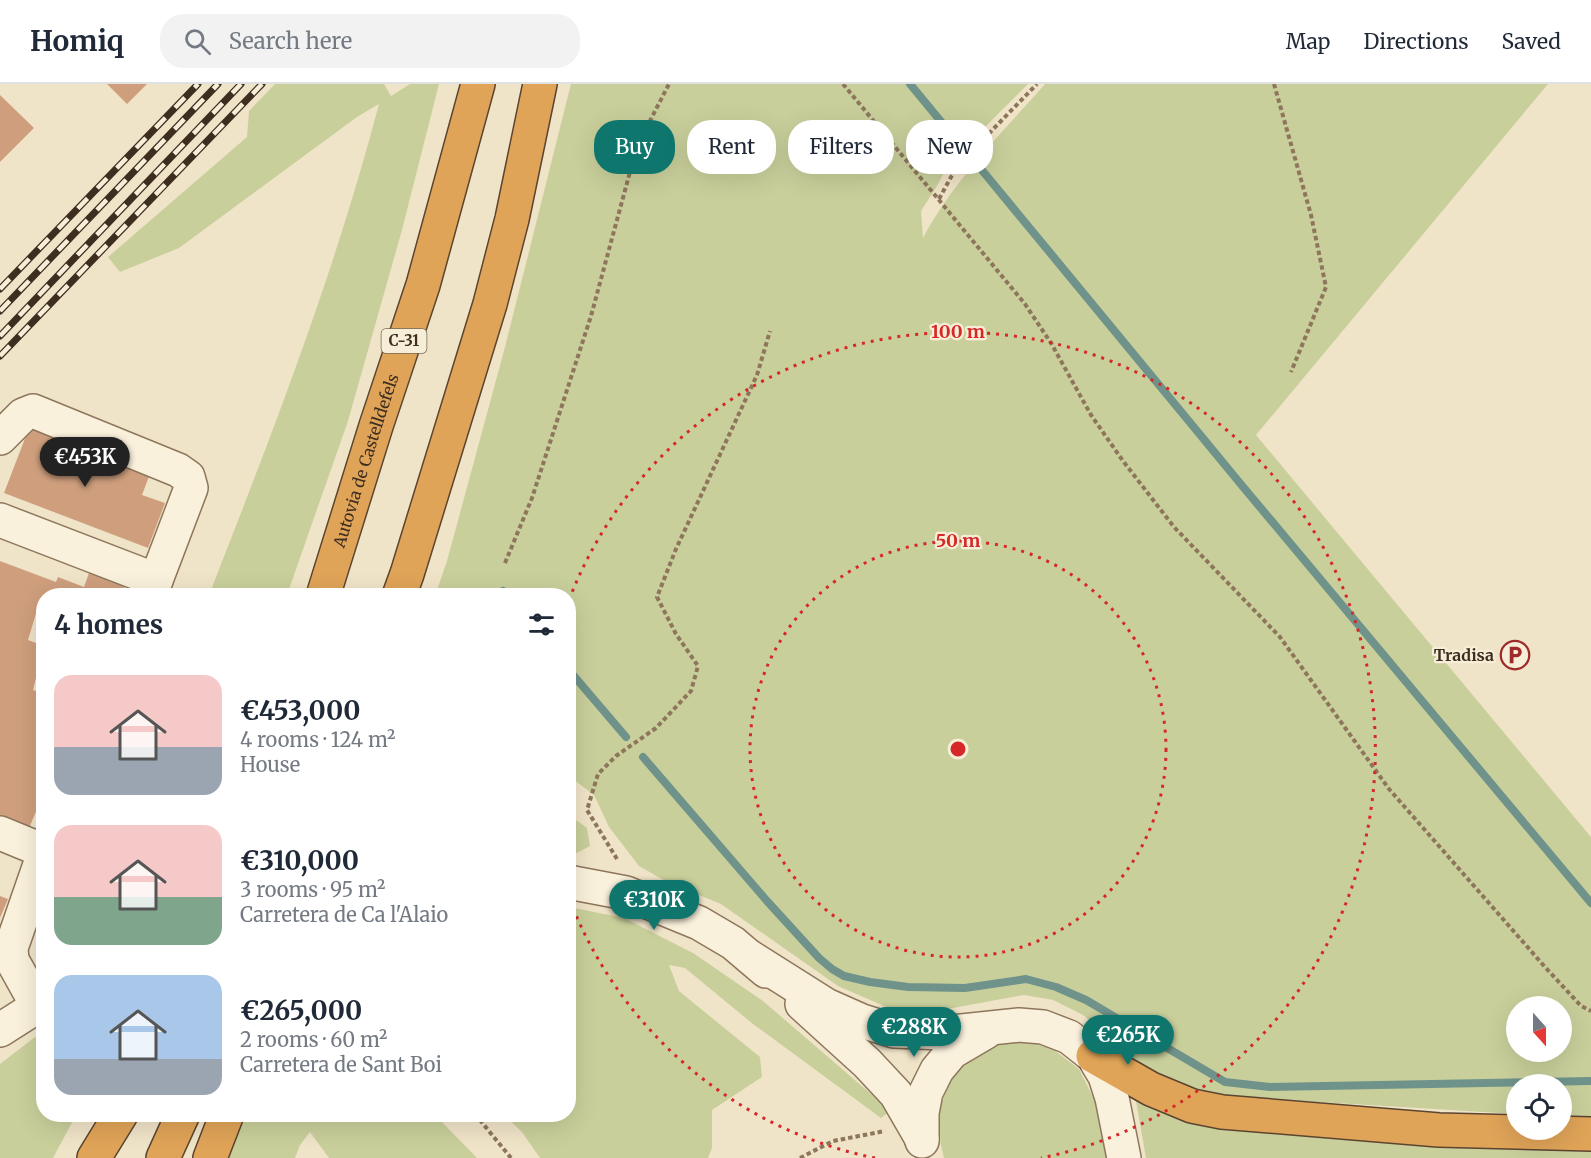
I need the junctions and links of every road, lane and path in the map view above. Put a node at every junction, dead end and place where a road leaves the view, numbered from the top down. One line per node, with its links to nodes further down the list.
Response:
1 (478, 84): 14 (highway, Autovia de Castelldefels / C-31)
2 (540, 84): 15 (highway)
3 (669, 84): 12 (path)
4 (843, 84): 7 (path)
5 (1036, 84): 7 (path)
6 (1274, 84): 9 (path)
7 (939, 199): 24 (path)
8 (770, 331): 20 (path)
9 (1291, 372)
10 (0, 438): 13 (street)
11 (0, 520): 13 (street)
12 (505, 563)
13 (153, 588)
14 (325, 588)
15 (402, 588)
16 (0, 833): 17 (street)
17 (36, 849)
18 (36, 875): 22 (street)
19 (576, 884): 20 (street)
20 (640, 899): 21 (street)
21 (750, 957): 25 (street); 34 (street)
22 (36, 998)
23 (36, 1007): 26 (street)
24 (1591, 1011)
25 (993, 1028): 27 (street); 34 (street)
26 (0, 1030)
27 (1093, 1056): 33 (highway); 41 (street)
28 (118, 1122): 35 (highway)
29 (120, 1122): 36 (highway)
30 (179, 1122): 37 (highway)
31 (224, 1122): 38 (highway)
32 (482, 1122): 39 (path)
33 (1591, 1134)
34 (921, 1142): 40 (path)
35 (94, 1158)
36 (106, 1158)
37 (163, 1158)
38 (210, 1158)
39 (511, 1158)
40 (800, 1158)
41 (1124, 1158)

